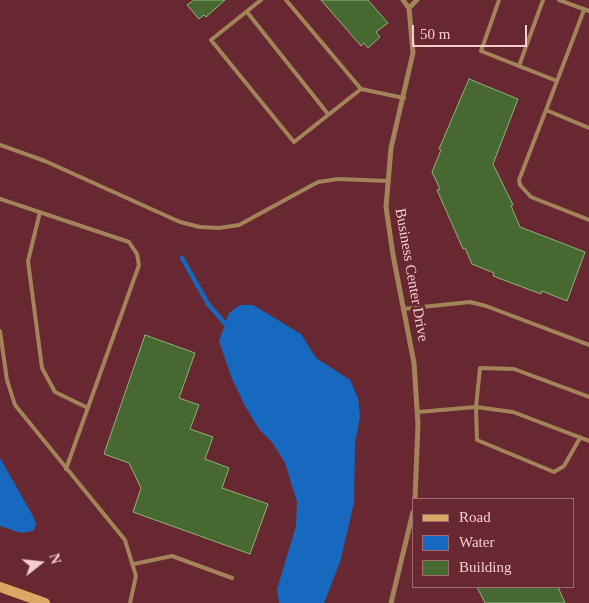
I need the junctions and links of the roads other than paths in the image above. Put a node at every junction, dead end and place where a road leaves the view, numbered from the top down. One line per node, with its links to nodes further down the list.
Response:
1 (261, 0): 10 (lane)
2 (286, 0): 13 (lane)
3 (403, 0): 8 (street)
4 (418, 0): 8 (street)
5 (499, 0): 11 (lane)
6 (543, 0): 11 (lane)
7 (560, 0): 9 (lane)
8 (409, 8): 14 (street, Business Center Drive)
9 (587, 10): 12 (lane)
10 (246, 12): 16 (lane); 16 (lane)
11 (519, 66): 12 (lane)
12 (557, 81): 15 (lane)
13 (361, 89): 14 (lane); 16 (lane)
14 (404, 98): 19 (street, Business Center Drive)
15 (546, 110): 17 (lane); 22 (lane)
16 (328, 114)
17 (589, 128)
18 (0, 145): 19 (lane)
19 (388, 180): 23 (street, Business Center Drive)
20 (0, 199): 21 (lane)
21 (40, 212): 28 (lane); 28 (lane)
22 (589, 220)
23 (403, 309): 25 (lane); 29 (street, Business Center Drive)
24 (0, 331): 32 (lane)
25 (589, 345)
26 (589, 397): 27 (lane)
27 (476, 407): 29 (lane); 30 (lane); 30 (lane)
28 (88, 408): 32 (lane)
29 (418, 412): 33 (street, Business Center Drive)
30 (580, 438): 31 (lane)
31 (589, 442)
32 (66, 469): 35 (lane)
33 (415, 498)
34 (412, 516): 40 (street)
35 (134, 564): 36 (lane); 39 (lane)
36 (232, 578)
37 (0, 587): 38 (main road)
38 (46, 603)
39 (130, 603)
40 (391, 603)

